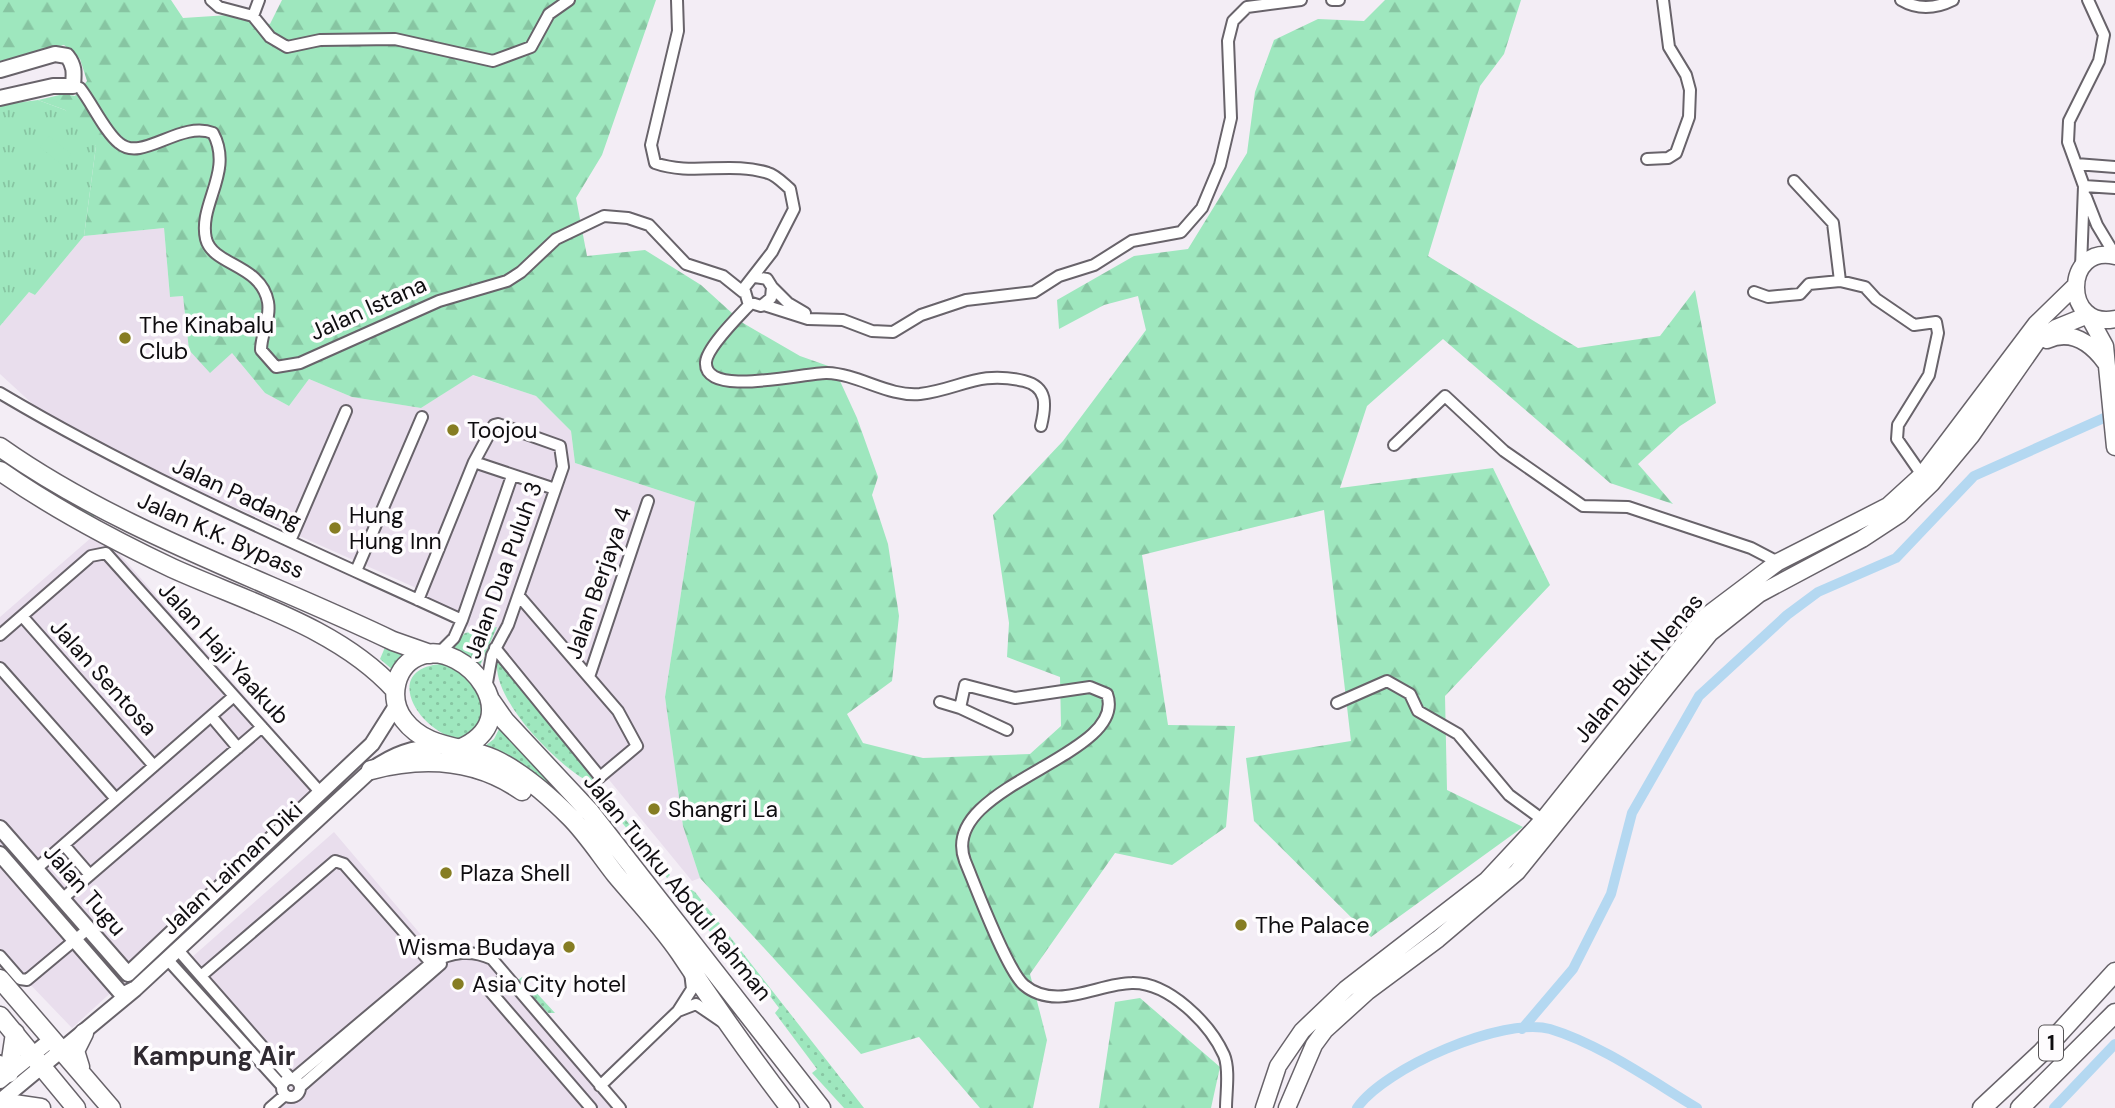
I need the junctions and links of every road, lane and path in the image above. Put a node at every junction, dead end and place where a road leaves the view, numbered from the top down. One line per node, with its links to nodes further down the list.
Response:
1 (211, 0): 12 (street)
2 (259, 0): 12 (street)
3 (569, 0): 12 (street)
4 (677, 0): 22 (street)
5 (1301, 0): 35 (street)
6 (1332, 0): 7 (street)
7 (1339, 0)
8 (1663, 0): 16 (street)
9 (1901, 0): 10 (street)
10 (1953, 0)
11 (2088, 0): 17 (street)
12 (255, 17)
13 (0, 70): 14 (street)
14 (73, 86): 15 (street); 25 (street, Jalan Istana)
15 (0, 98)
16 (1647, 159)
17 (2076, 164): 18 (street); 21 (street)
18 (2115, 167)
19 (1794, 181): 27 (street)
20 (2115, 188): 21 (street)
21 (2084, 190): 23 (street); 24 (street)
22 (772, 252): 26 (street); 28 (street)
23 (2115, 255): 24 (main road)
24 (2081, 267): 29 (main road)
25 (723, 276): 26 (street); 30 (street, Jalan Istana)
26 (753, 277): 28 (street); 30 (street)
27 (1840, 281): 31 (street); 48 (street)
28 (771, 285): 33 (street); 35 (street)
29 (2074, 288): 34 (main road); 48 (main road, Jalan Bukit Nenas)
30 (743, 292): 32 (street)
31 (1754, 292)
32 (750, 304): 33 (street); 42 (street)
33 (764, 305): 35 (street)
34 (2088, 315): 36 (main road); 37 (main road); 38 (main road, Jalan Bukit Nenas)
35 (813, 317)
36 (2115, 319)
37 (2098, 346): 38 (main road); 45 (main road)
38 (2030, 353): 123 (main road, Jalan Bukit Nenas)
39 (0, 393): 52 (street, Jalan Padang)
40 (346, 411): 52 (street)
41 (422, 417): 54 (street)
42 (1041, 426)
43 (1394, 445): 53 (street)
44 (0, 447): 61 (main road, Jalan K.K. Bypass)
45 (2115, 447)
46 (474, 462): 49 (street); 50 (street, Jalan Dua Puluh 3); 56 (street)
47 (0, 471): 66 (main road, Jalan K.K. Bypass)
48 (1922, 474): 53 (main road, Jalan Bukit Nenas)
49 (512, 476): 50 (street); 58 (street)
50 (555, 489): 55 (street, Jalan Dua Puluh 3)
51 (648, 501): 63 (street, Jalan Berjaya 4)
52 (290, 541): 54 (street, Jalan Padang)
53 (1778, 562): 80 (main road, Jalan Bukit Nenas)
54 (356, 571): 56 (street, Jalan Padang)
55 (519, 596): 60 (street, Jalan Dua Puluh 3); 63 (street)
56 (418, 600): 58 (street, Jalan Padang)
57 (22, 616): 59 (street); 65 (street, Jalan Haji Yaakub); 75 (street, Jalan Sentosa)
58 (462, 620): 61 (street)
59 (0, 635)
60 (495, 648): 63 (street); 64 (street, Jalan Dua Puluh 3)
61 (434, 654): 64 (main road); 66 (main road)
62 (0, 668): 78 (street)
63 (589, 677)
64 (489, 694): 74 (main road); 120 (main road, Jalan Tunku Abdul Rahman)
65 (234, 696): 70 (street); 71 (street, Jalan Haji Yaakub)
66 (395, 698): 74 (main road); 77 (street, Jalan Laiman Diki)
67 (940, 702): 69 (street)
68 (1337, 704): 80 (street)
69 (960, 708): 72 (street); 121 (street)
70 (211, 716): 73 (street); 75 (street)
71 (262, 727): 73 (street); 77 (street, Jalan Haji Yaakub)
72 (1007, 730)
73 (238, 748): 85 (street)
74 (452, 748): 76 (street, Jalan Laiman Diki); 79 (main road, Jalan Tunku Abdul Rahman)
75 (154, 765): 78 (street)
76 (372, 771): 79 (main road); 90 (street, Jalan Laiman Diki)
77 (321, 793): 93 (street, Jalan Laiman Diki)
78 (116, 799): 82 (street)
79 (571, 817): 94 (main road, Jalan Tunku Abdul Rahman)
80 (1543, 820): 122 (main road, Jalan Bukit Nenas)
81 (0, 828): 84 (street, Jalan Tugu)
82 (64, 845): 84 (street); 85 (street)
83 (0, 854): 88 (street, Jalan Tugu)
84 (36, 869): 86 (street, Jalan Tugu)
85 (90, 875): 86 (street)
86 (62, 899): 87 (street, Jalan Tugu)
87 (88, 929): 88 (street); 93 (street, Jalan Tugu)
88 (76, 940): 91 (street); 99 (street, Jalan Tugu)
89 (458, 953): 92 (street); 97 (street); 109 (street)
90 (173, 955): 96 (street); 99 (street, Jalan Laiman Diki); 109 (street)
91 (0, 956)
92 (431, 963): 96 (street); 109 (street)
93 (136, 968)
94 (690, 972): 100 (street); 103 (main road, Jalan Tunku Abdul Rahman)
95 (2115, 972): 124 (main road, 1)
96 (201, 976): 109 (street)
97 (506, 977): 110 (street); 117 (street)
98 (0, 979): 106 (main road)
99 (135, 989): 104 (street, Jalan Laiman Diki)
100 (678, 1011): 103 (street); 110 (street)
101 (2115, 1013): 125 (main road, 1)
102 (0, 1016): 105 (main road)
103 (728, 1027): 119 (main road, Jalan Tunku Abdul Rahman)
104 (84, 1032): 106 (street, Jalan Laiman Diki); 111 (main road)
105 (15, 1033): 107 (main road); 108 (main road)
106 (57, 1045): 107 (street, Jalan Laiman Diki); 111 (main road)
107 (36, 1060): 108 (street); 112 (street); 114 (main road)
108 (3, 1073)
109 (290, 1085): 116 (street)
110 (600, 1086): 118 (street)
111 (97, 1092): 115 (main road)
112 (0, 1102): 113 (main road)
113 (41, 1108)
114 (76, 1108)
115 (111, 1108)
116 (270, 1108)
117 (591, 1108)
118 (620, 1108)
119 (790, 1108)
120 (821, 1108)
121 (1226, 1108)
122 (1264, 1108)
123 (1287, 1108)
124 (1982, 1108)
125 (2020, 1108)

